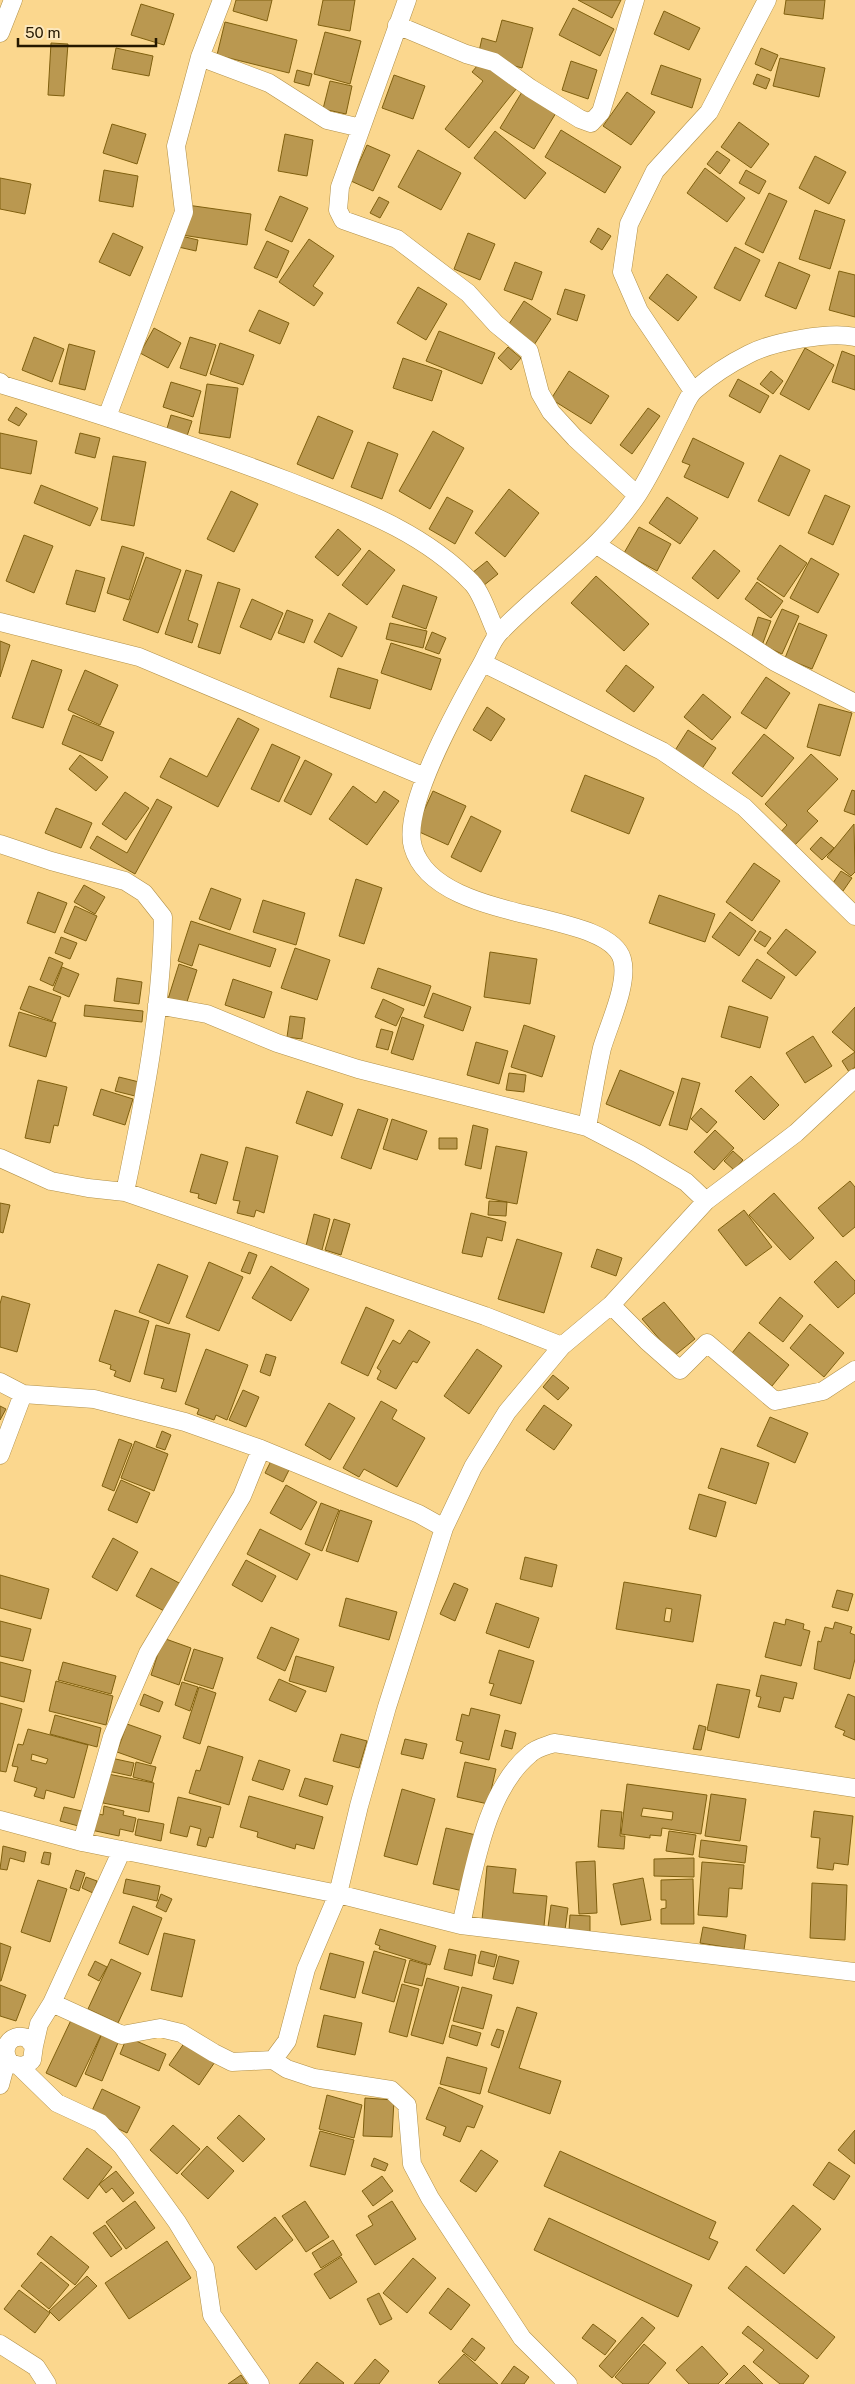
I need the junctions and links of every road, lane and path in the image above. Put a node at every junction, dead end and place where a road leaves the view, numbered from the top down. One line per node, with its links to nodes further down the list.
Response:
1 (13, 0): 7 (street)
2 (222, 0): 8 (street)
3 (407, 0): 6 (street)
4 (634, 0): 6 (street)
5 (767, 0): 12 (street)
6 (397, 25): 9 (street)
7 (0, 33)
8 (200, 57): 9 (street); 13 (street)
9 (361, 128): 14 (street)
10 (855, 337): 12 (street)
11 (0, 382): 13 (street)
12 (693, 391): 14 (street)
13 (107, 417): 17 (street)
14 (637, 494): 15 (street)
15 (597, 545): 17 (street); 19 (street)
16 (0, 622): 20 (street)
17 (497, 634): 18 (street)
18 (483, 663): 20 (street); 22 (street)
19 (855, 703)
20 (426, 777): 25 (street)
21 (0, 844): 23 (street)
22 (855, 916)
23 (157, 1005): 25 (street); 27 (street)
24 (855, 1078): 28 (street)
25 (587, 1127): 28 (street)
26 (0, 1158): 27 (street)
27 (125, 1192): 30 (street)
28 (706, 1201): 29 (street)
29 (611, 1305): 30 (street); 31 (street)
30 (562, 1346): 36 (street)
31 (855, 1370)
32 (0, 1382): 33 (street)
33 (22, 1394): 34 (street); 35 (street)
34 (261, 1449): 36 (street); 39 (street)
35 (0, 1455)
36 (444, 1528): 41 (street)
37 (855, 1788): 42 (street)
38 (0, 1820): 39 (street)
39 (82, 1842): 40 (street)
40 (122, 1850): 41 (street); 44 (street)
41 (338, 1894): 42 (street); 46 (street)
42 (461, 1925): 43 (street)
43 (855, 1972)
44 (52, 2003): 45 (street); 46 (street)
45 (15, 2054): 47 (street); 50 (street)
46 (273, 2060): 51 (street)
47 (0, 2086)
48 (0, 2344): 49 (street)
49 (47, 2384)
50 (260, 2384)
51 (568, 2384)

